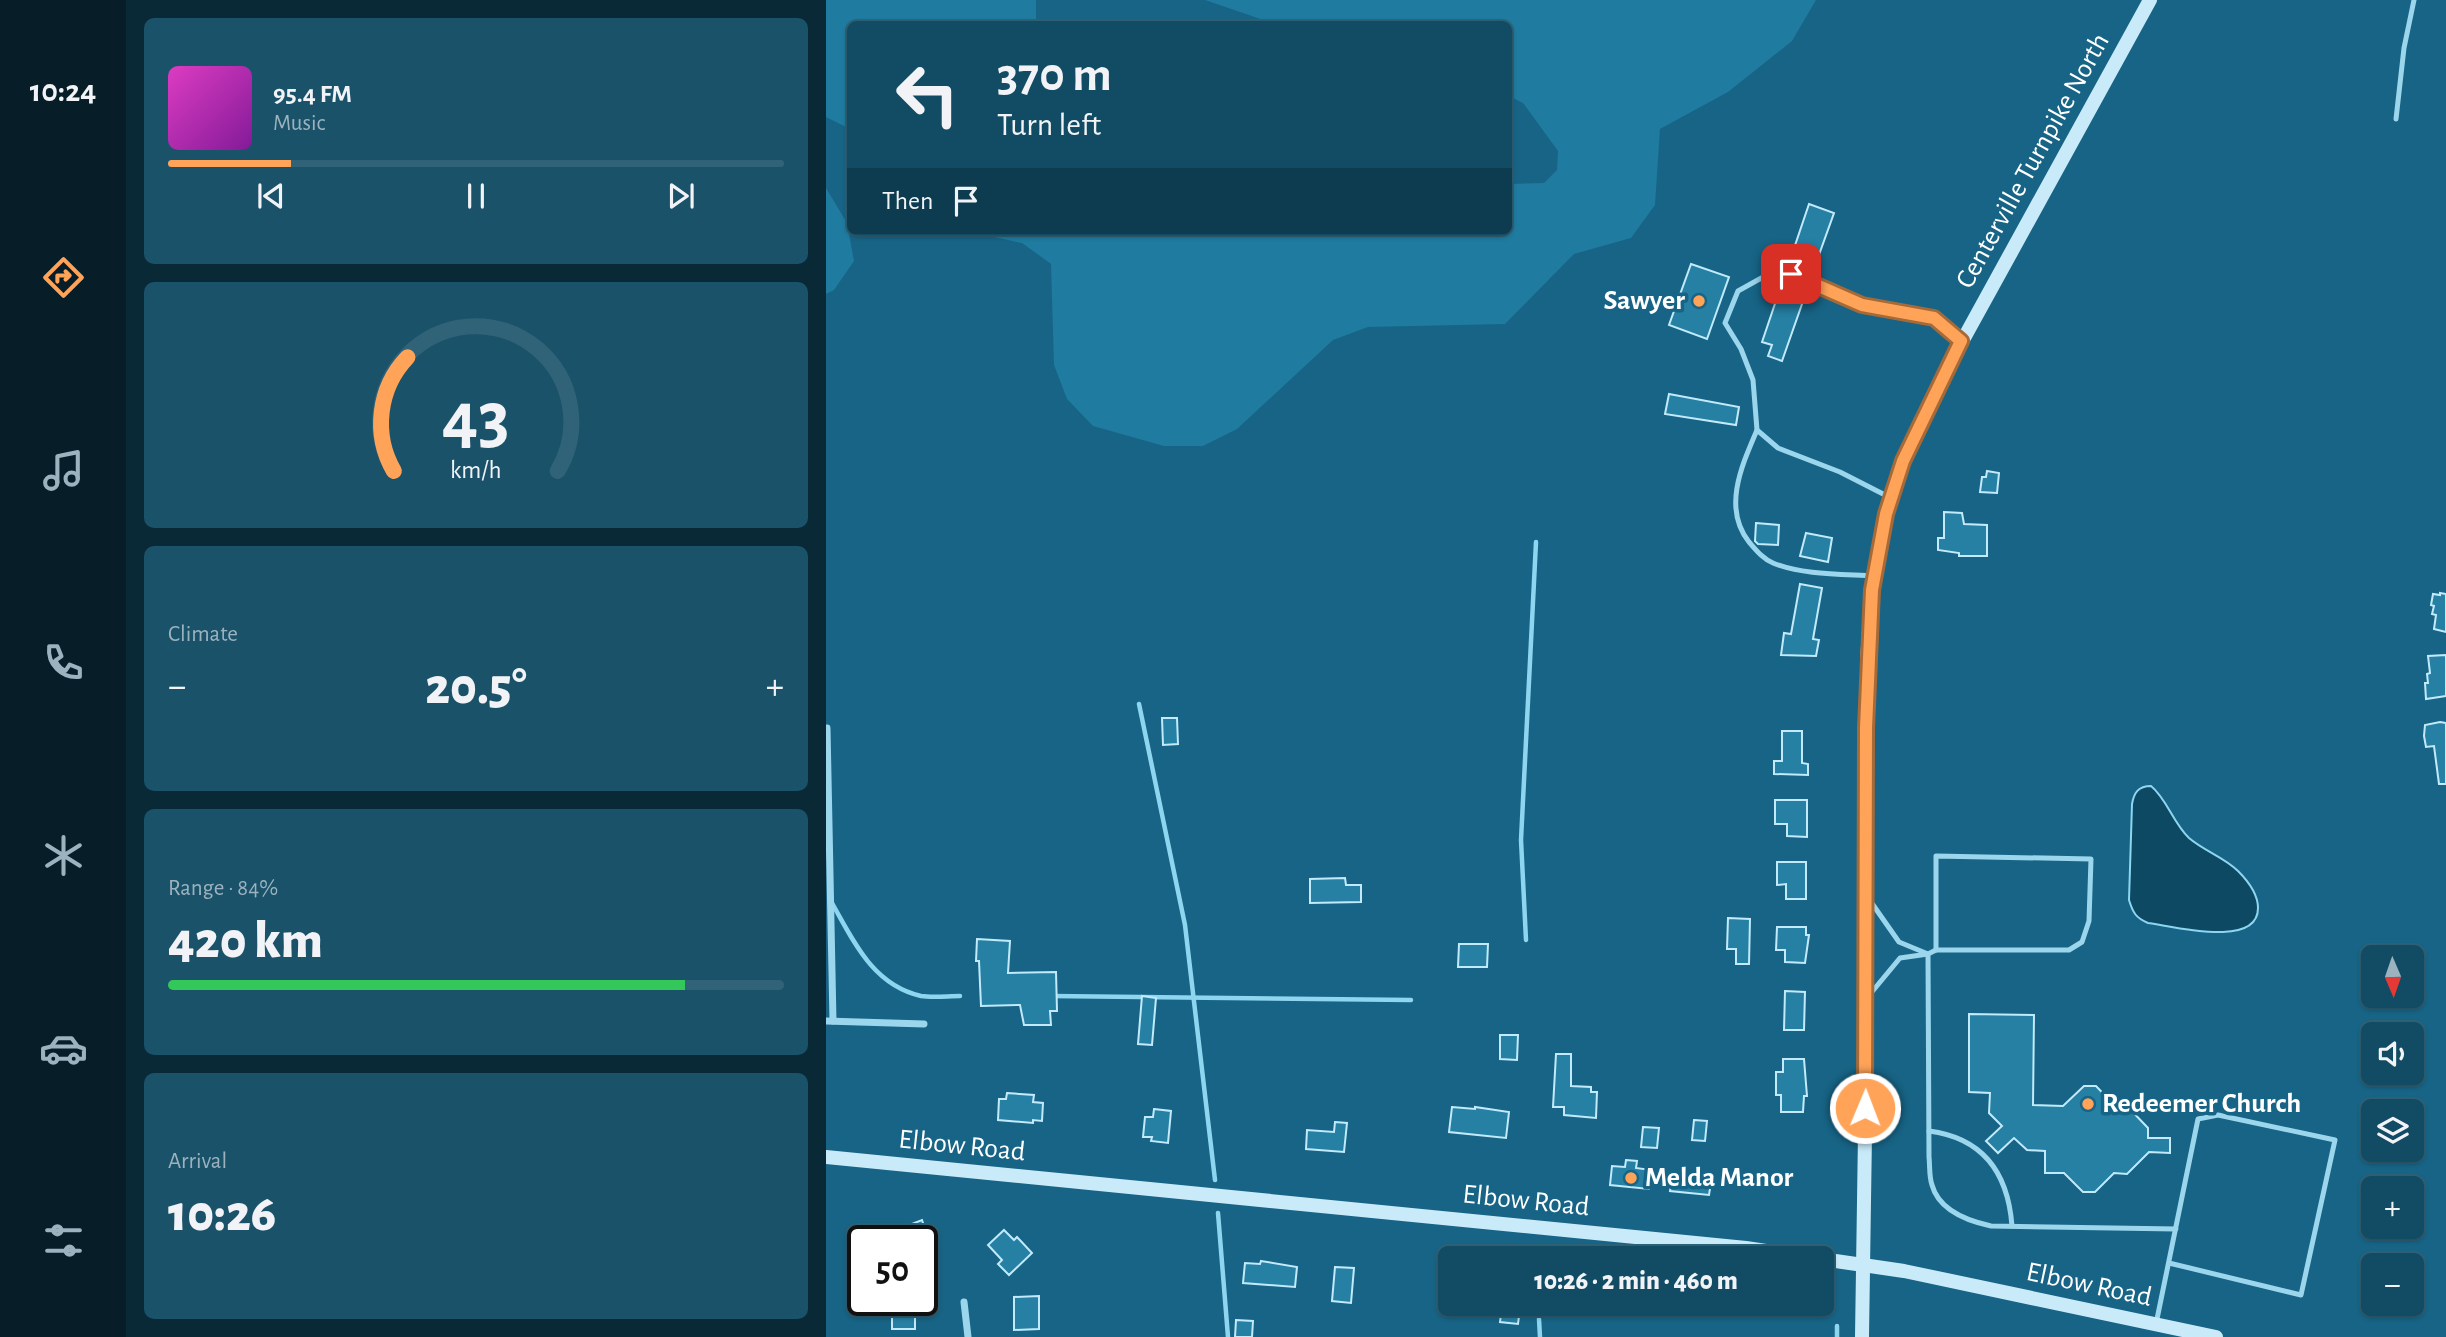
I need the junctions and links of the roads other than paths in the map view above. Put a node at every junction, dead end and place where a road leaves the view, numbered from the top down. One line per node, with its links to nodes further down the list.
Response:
1 (2150, 0): 4 (main road, Centerville Turnpike North)
2 (2414, 0): 3 (lane)
3 (2396, 119)
4 (1961, 341): 5 (lane); 6 (main road, Centerville Turnpike North)
5 (1756, 430): 6 (lane); 7 (lane)
6 (1892, 498): 7 (main road, Centerville Turnpike North)
7 (1874, 576): 9 (main road, Centerville Turnpike North)
8 (827, 728): 13 (street)
9 (1866, 895): 11 (lane); 12 (main road, Centerville Turnpike North)
10 (1936, 950): 10 (lane); 11 (lane)
11 (1928, 954): 12 (lane); 15 (lane)
12 (1867, 999): 20 (main road, Centerville Turnpike North)
13 (829, 1021): 14 (street)
14 (924, 1024)
15 (1929, 1130): 17 (lane); 17 (lane)
16 (826, 1157): 20 (main road, Elbow Road)
17 (2012, 1226): 18 (lane)
18 (2176, 1229): 19 (lane); 19 (lane)
19 (2169, 1263): 22 (lane)
20 (1864, 1264): 22 (main road, Elbow Road); 24 (main road, Centerville Turnpike North)
21 (964, 1302): 23 (street)
22 (2156, 1324): 25 (main road, Elbow Road)
23 (968, 1337)
24 (1862, 1337)
25 (2216, 1337)

